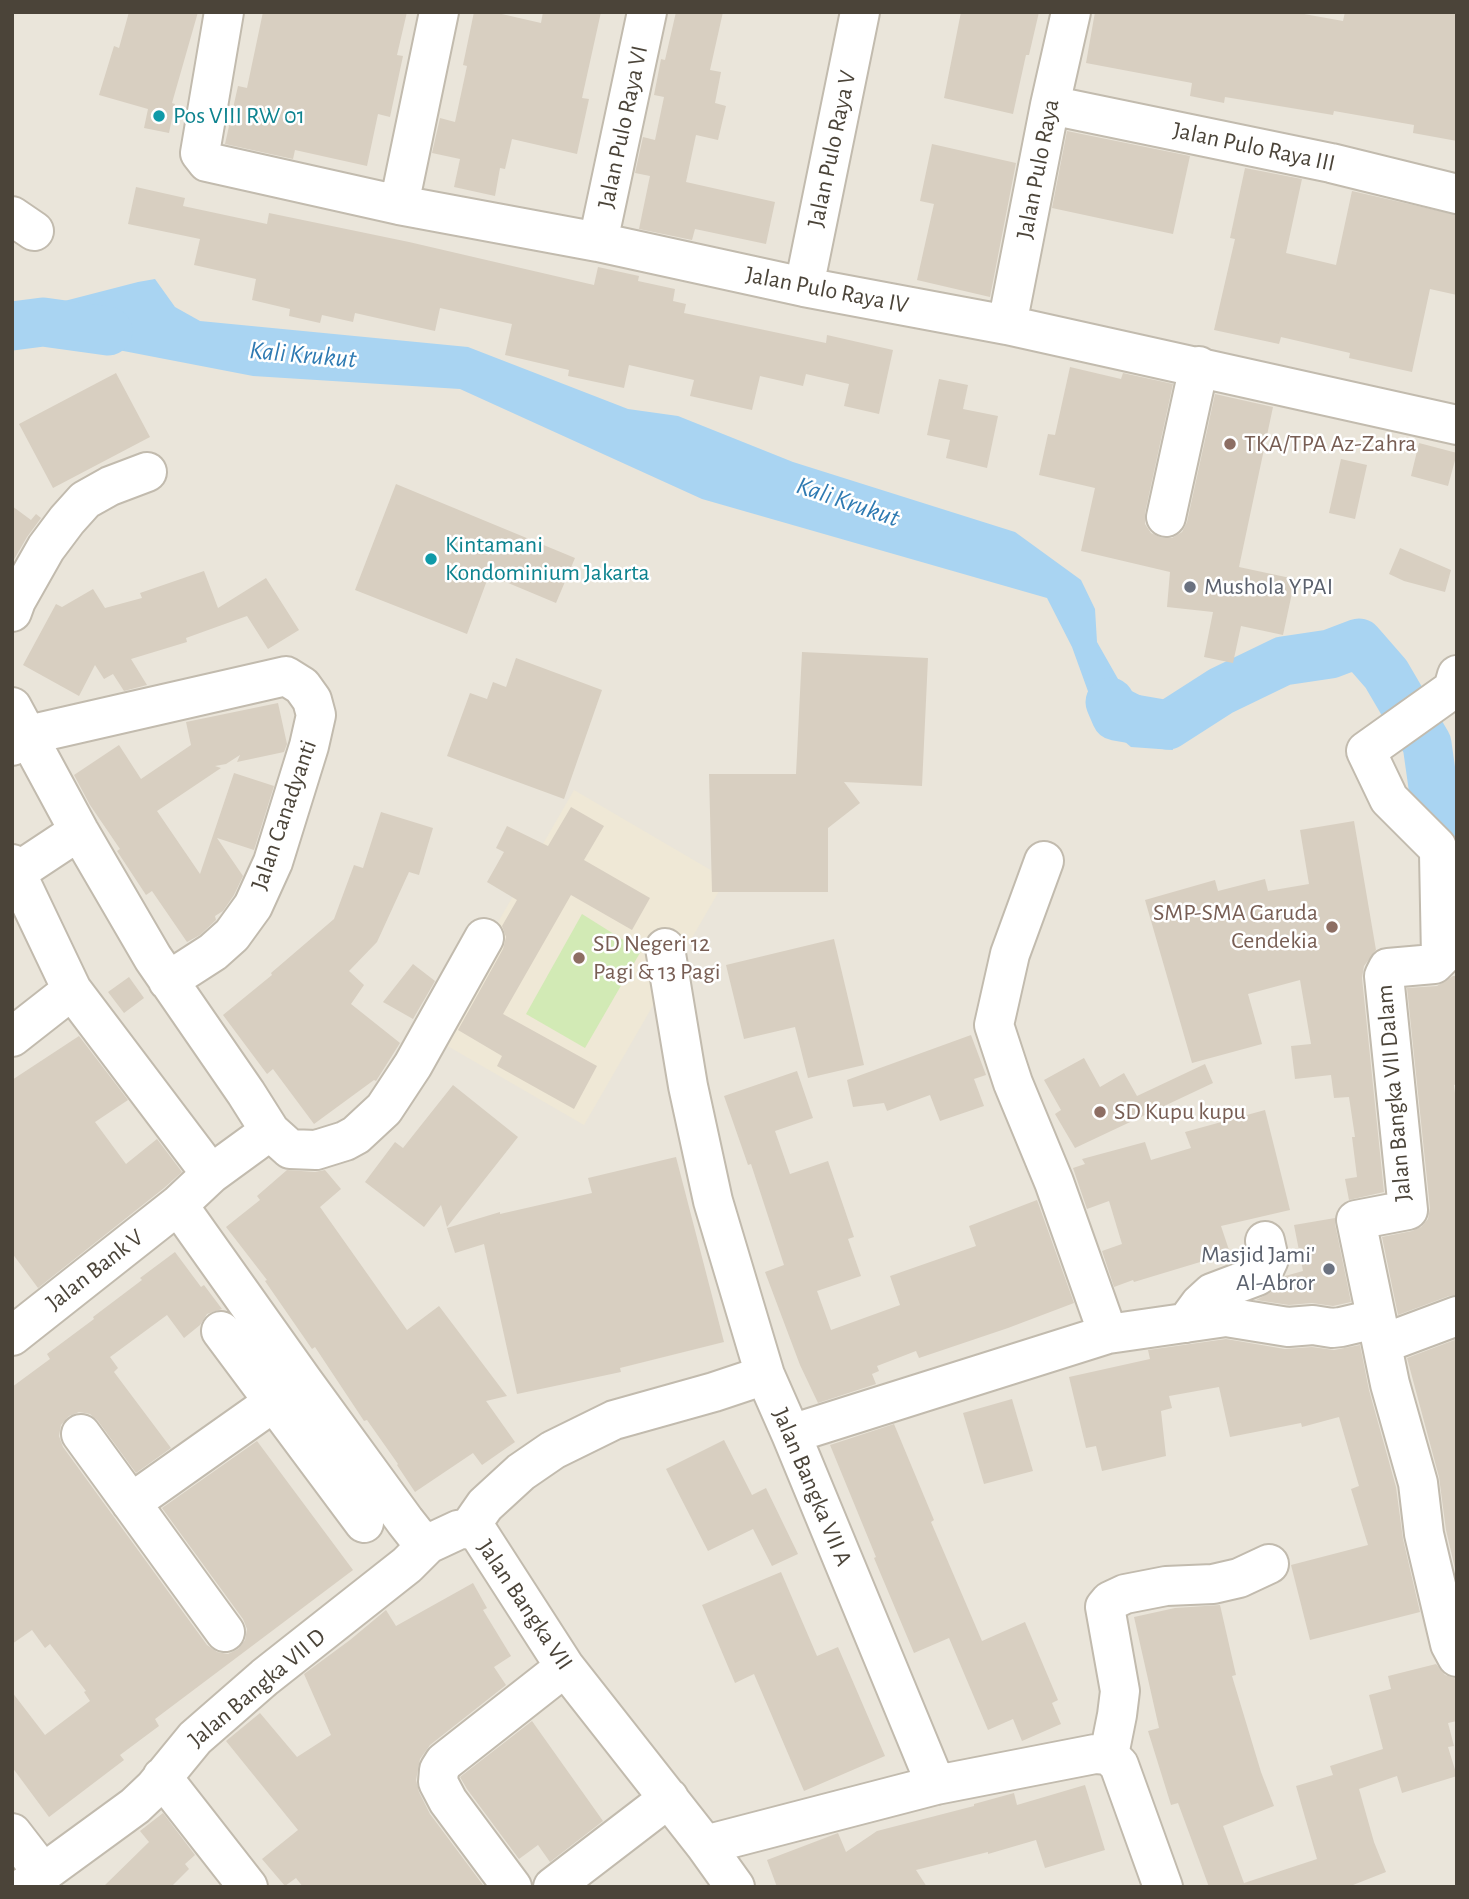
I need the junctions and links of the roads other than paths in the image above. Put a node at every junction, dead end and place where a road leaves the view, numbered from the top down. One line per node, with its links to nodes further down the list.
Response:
1 (224, 12): 8 (street, Jalan Pulo Raya IV)
2 (439, 12): 8 (street)
3 (647, 12): 9 (street, Jalan Pulo Raya VI)
4 (860, 12): 10 (street, Jalan Pulo Raya V)
5 (1071, 12): 6 (street, Jalan Pulo Raya)
6 (1050, 104): 7 (street, Jalan Pulo Raya III); 11 (street, Jalan Pulo Raya)
7 (1457, 194)
8 (399, 205): 9 (street, Jalan Pulo Raya IV)
9 (598, 242): 10 (street, Jalan Pulo Raya IV)
10 (804, 287): 11 (street, Jalan Pulo Raya IV)
11 (1007, 326): 12 (street, Jalan Pulo Raya IV)
12 (1199, 366): 13 (street, Jalan Pulo Raya IV); 15 (street)
13 (1457, 425)
14 (147, 472): 16 (street)
15 (1166, 517)
16 (12, 612)
17 (1457, 675): 34 (street, Jalan Bangka VII Dalam)
18 (17, 729): 19 (street, Jalan Canadyanti); 24 (street, Jalan Canadyanti)
19 (79, 831): 21 (street); 24 (street, Jalan Canadyanti)
20 (1044, 861): 35 (street)
21 (14, 868): 25 (street)
22 (484, 938): 27 (street)
23 (665, 948): 36 (street, Jalan Bangka VII A)
24 (168, 981): 27 (street, Jalan Canadyanti)
25 (72, 990): 26 (street); 28 (street)
26 (12, 1037)
27 (270, 1131): 28 (street, Jalan Bank V)
28 (193, 1191): 31 (street, Jalan Bank V); 37 (street)
29 (1265, 1241): 32 (street)
30 (1457, 1316): 34 (street)
31 (18, 1321)
32 (1186, 1323): 34 (street); 35 (street)
33 (221, 1331): 37 (street)
34 (1378, 1331): 46 (street)
35 (1108, 1334): 39 (street)
36 (765, 1375): 39 (street, Jalan Bangka VII A); 42 (street)
37 (288, 1392): 40 (street); 41 (street); 43 (street)
38 (81, 1434): 40 (street)
39 (791, 1434): 50 (street, Jalan Bangka VII A)
40 (131, 1503): 45 (street)
41 (364, 1523)
42 (469, 1528): 43 (street, Jalan Bangka VII); 47 (street, Jalan Bangka VII)
43 (428, 1544): 49 (street, Jalan Bangka VII D)
44 (1269, 1564): 48 (street)
45 (225, 1632)
46 (1457, 1657)
47 (565, 1667): 51 (street, Jalan Bangka VII); 56 (street)
48 (1109, 1755): 50 (street); 59 (street)
49 (162, 1777): 54 (street, Jalan Bangka VII D); 55 (street)
50 (936, 1785): 53 (street)
51 (669, 1798): 53 (street, Jalan Bangka VII); 57 (street)
52 (12, 1833): 54 (street)
53 (705, 1845): 58 (street, Jalan Bangka VII)
54 (34, 1880)
55 (248, 1887)
56 (512, 1887)
57 (553, 1887)
58 (735, 1887)
59 (1163, 1887)

